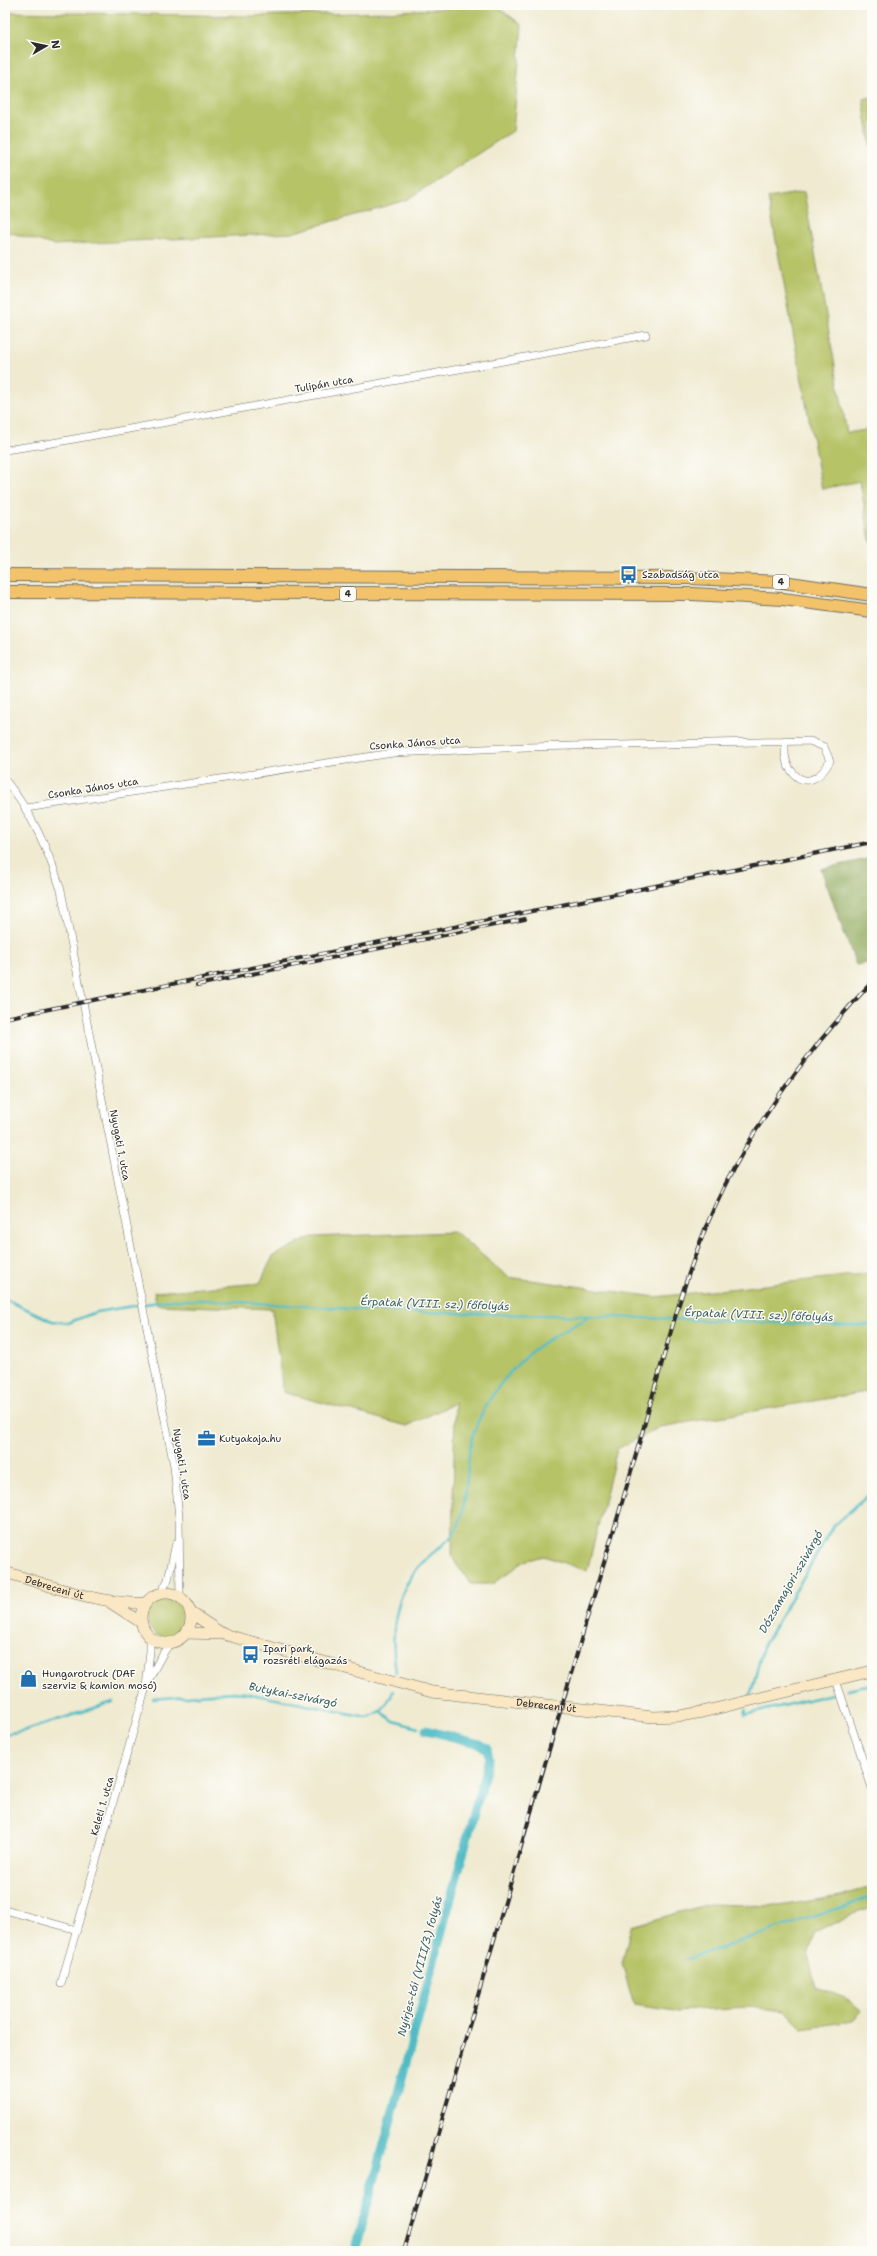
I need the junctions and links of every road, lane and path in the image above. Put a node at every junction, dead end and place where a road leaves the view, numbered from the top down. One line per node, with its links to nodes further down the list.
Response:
1 (646, 335): 2 (street, Tulipán utca)
2 (5, 450)
3 (5, 575): 5 (main road, 4)
4 (5, 592): 6 (main road, 4)
5 (872, 594)
6 (872, 611)
7 (785, 741): 7 (street, Csonka János utca); 9 (street, Csonka János utca)
8 (5, 780): 9 (street, Nyugati 1. utca)
9 (26, 808): 10 (street, Nyugati 1. utca)
10 (179, 1527): 12 (street, Nyugati 1. utca); 13 (street, Nyugati 1. utca)
11 (5, 1572): 14 (street, Debreceni út)
12 (160, 1594): 13 (street); 15 (street)
13 (180, 1598): 16 (street)
14 (105, 1600): 15 (street); 17 (street)
15 (146, 1603): 17 (street)
16 (190, 1612): 18 (street); 19 (street)
17 (142, 1624): 20 (street)
18 (186, 1633): 19 (street); 21 (street)
19 (223, 1634): 23 (street, Debreceni út)
20 (150, 1637): 21 (street); 24 (street)
21 (170, 1643): 24 (street)
22 (872, 1671): 23 (street, Debreceni út)
23 (836, 1680): 25 (street)
24 (146, 1687): 27 (street, Keleti 1. utca)
25 (872, 1788)
26 (5, 1910): 27 (street)
27 (77, 1930): 28 (street, Keleti 1. utca)
28 (61, 1984)

